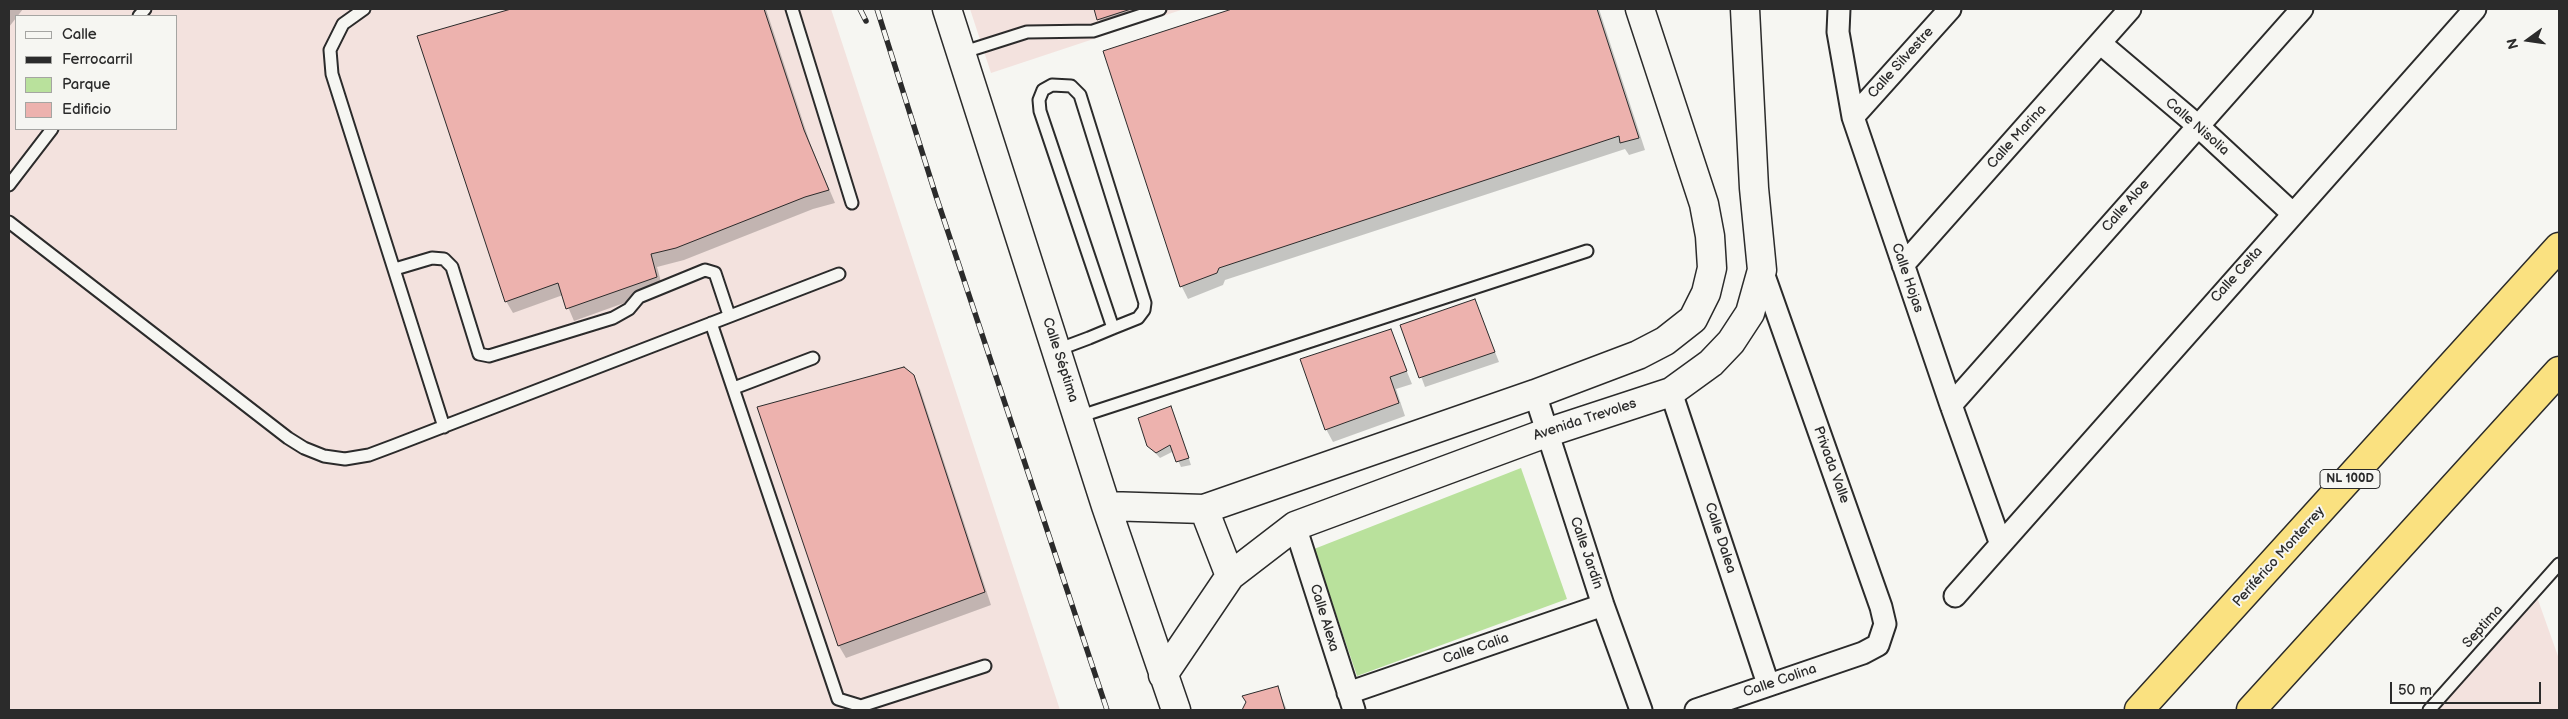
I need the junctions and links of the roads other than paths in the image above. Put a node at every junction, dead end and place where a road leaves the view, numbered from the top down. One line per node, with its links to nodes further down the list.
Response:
1 (364, 9): 24 (lane)
2 (792, 9): 18 (lane)
3 (947, 9): 13 (street, Calle Séptima)
4 (1160, 9): 13 (lane)
5 (1640, 9): 35 (street)
6 (1745, 9): 25 (street, Avenida Trevoles)
7 (1839, 9): 14 (street, Calle Hojas)
8 (1950, 9): 14 (street, Calle Silvestre)
9 (2130, 9): 12 (street, Calle Marina)
10 (2302, 9): 15 (street, Calle Aloe)
11 (2475, 9): 19 (street, Calle Celta)
12 (2100, 43): 15 (street, Calle Nisolia); 23 (street, Calle Marina)
13 (961, 53): 30 (street, Calle Séptima)
14 (1853, 117): 23 (street, Calle Hojas)
15 (2197, 125): 19 (street, Calle Nisolia); 36 (street, Calle Aloe)
16 (51, 130): 17 (lane)
17 (9, 185)
18 (852, 203)
19 (2292, 213): 43 (street, Calle Celta)
20 (9, 222): 38 (lane)
21 (2559, 247): 56 (highway, Periférico Monterrey / NL 100D)
22 (1587, 251): 37 (lane)
23 (1903, 266): 36 (street, Calle Hojas)
24 (395, 269): 27 (lane); 38 (lane)
25 (1762, 270): 34 (street, Avenida Trevoles); 48 (street, Privada Valle)
26 (840, 274): 27 (lane)
27 (729, 315): 28 (lane)
28 (711, 323): 33 (lane); 38 (lane)
29 (1113, 328): 29 (lane); 30 (lane)
30 (1057, 350): 37 (street, Calle Séptima)
31 (813, 358): 33 (lane)
32 (2559, 371): 57 (highway)
33 (734, 388): 49 (lane)
34 (1671, 392): 39 (street, Avenida Trevoles); 51 (street, Calle Dalea)
35 (1534, 394): 39 (street, Calle Jardín); 41 (street)
36 (1951, 405): 43 (street, Calle Hojas)
37 (1078, 417): 40 (street, Calle Séptima)
38 (444, 427)
39 (1546, 433): 42 (street, Avenida Trevoles); 47 (street, Calle Jardín)
40 (1106, 506): 41 (street); 50 (street, Calle Séptima)
41 (1204, 509): 45 (street)
42 (1295, 526): 45 (street, Avenida Trevoles); 52 (street, Calle Alexa)
43 (2000, 542): 46 (street, Calle Celta)
44 (2559, 564): 58 (lane, Septima)
45 (1230, 576): 50 (street, Avenida Trevoles)
46 (1955, 596)
47 (1604, 605): 52 (street, Calle Calia); 54 (street, Calle Jardín)
48 (1863, 653): 51 (street, Calle Colina)
49 (985, 666)
50 (1164, 675): 53 (street, Calle Séptima)
51 (1768, 684): 55 (street, Calle Colina)
52 (1351, 702)
53 (1176, 710)
54 (1641, 710)
55 (1696, 710)
56 (2139, 710)
57 (2251, 710)
58 (2429, 710)

